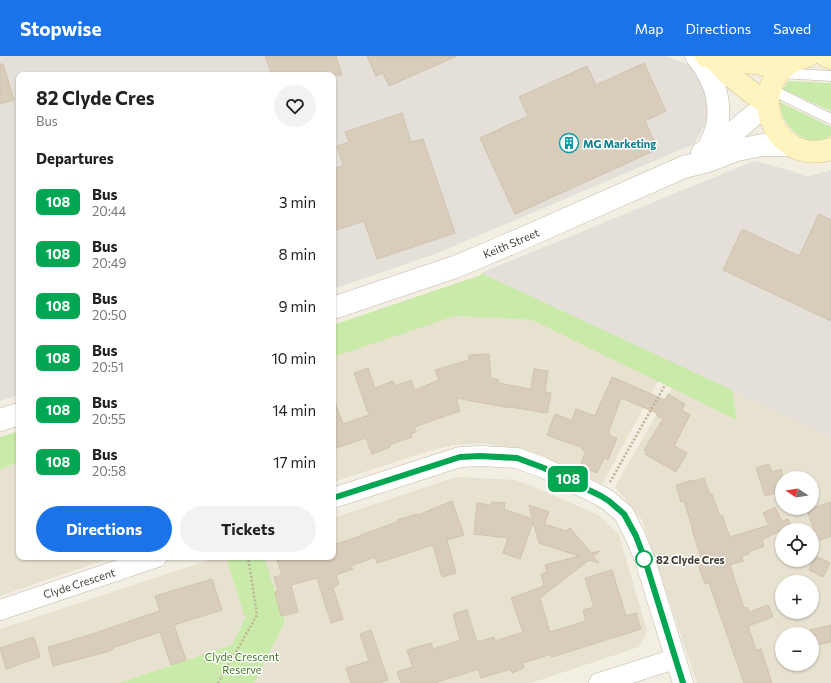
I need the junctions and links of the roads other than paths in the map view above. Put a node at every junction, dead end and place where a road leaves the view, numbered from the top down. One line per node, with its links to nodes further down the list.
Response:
1 (826, 56): 3 (main road)
2 (706, 57): 5 (main road); 5 (main road); 8 (street)
3 (831, 58)
4 (831, 76): 5 (lane)
5 (780, 82): 6 (lane); 7 (main road); 8 (street, Keith Street)
6 (831, 119)
7 (791, 145): 9 (main road); 10 (street, Keith Street)
8 (709, 148): 10 (street, Keith Street)
9 (831, 149)
10 (684, 167): 11 (street, Keith Street)
11 (336, 307)
12 (16, 415): 13 (street)
13 (0, 420)
14 (336, 497): 17 (street)
15 (148, 560): 16 (street, Clyde Crescent)
16 (0, 610)
17 (675, 659): 18 (street); 19 (street)
18 (599, 683)
19 (683, 683)

